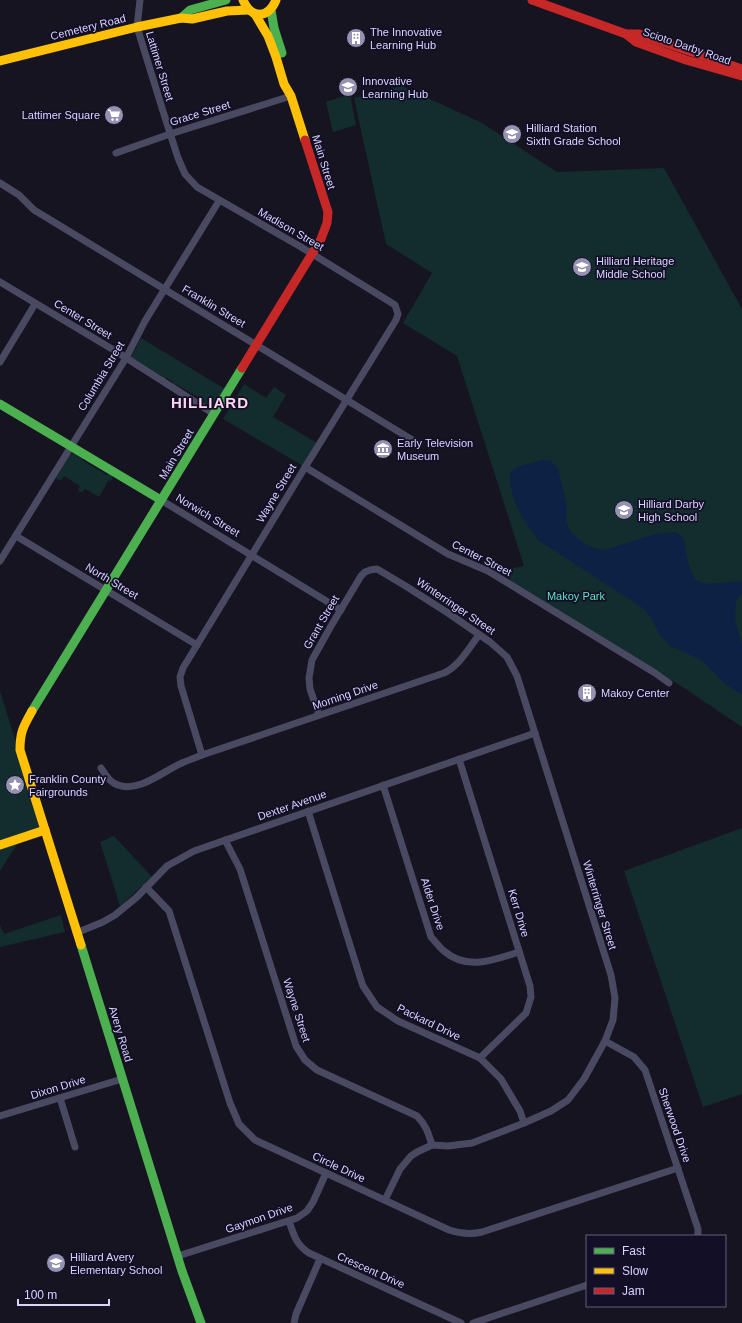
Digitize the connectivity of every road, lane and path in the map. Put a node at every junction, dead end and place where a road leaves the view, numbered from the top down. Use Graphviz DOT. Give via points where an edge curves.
graph roads {
  1 [pos="140,0"];
  2 [pos="226,0"];
  3 [pos="243,0"];
  4 [pos="532,0"];
  5 [pos="276,4"];
  6 [pos="252,12"];
  7 [pos="181,18"];
  8 [pos="137,26"];
  9 [pos="626,34"];
  10 [pos="0,61"];
  11 [pos="742,69"];
  12 [pos="742,76"];
  13 [pos="291,96"];
  14 [pos="170,134"];
  15 [pos="116,153"];
  16 [pos="178,158"];
  17 [pos="0,183"];
  18 [pos="220,201"];
  19 [pos="312,254"];
  20 [pos="0,282"];
  21 [pos="166,289"];
  22 [pos="35,304"];
  23 [pos="398,314"];
  24 [pos="256,345"];
  25 [pos="126,358"];
  26 [pos="0,362"];
  27 [pos="346,399"];
  28 [pos="0,404"];
  29 [pos="214,414"];
  30 [pos="419,444"];
  31 [pos="71,446"];
  32 [pos="305,467"];
  33 [pos="161,500"];
  34 [pos="16,536"];
  35 [pos="251,555"];
  36 [pos="0,561"];
  37 [pos="370,570"];
  38 [pos="107,590"];
  39 [pos="341,610"];
  40 [pos="479,635"];
  41 [pos="197,645"];
  42 [pos="668,683"];
  43 [pos="319,716"];
  44 [pos="535,733"];
  45 [pos="20,750"];
  46 [pos="202,755"];
  47 [pos="459,759"];
  48 [pos="101,768"];
  49 [pos="384,785"];
  50 [pos="308,811"];
  51 [pos="45,830"];
  52 [pos="225,840"];
  53 [pos="0,845"];
  54 [pos="146,887"];
  55 [pos="76,933"];
  56 [pos="519,952"];
  57 [pos="605,1041"];
  58 [pos="480,1058"];
  59 [pos="122,1079"];
  60 [pos="60,1098"];
  61 [pos="0,1116"];
  62 [pos="524,1123"];
  63 [pos="432,1145"];
  64 [pos="75,1147"];
  65 [pos="678,1168"];
  66 [pos="326,1173"];
  67 [pos="385,1200"];
  68 [pos="289,1221"];
  69 [pos="698,1235"];
  70 [pos="178,1256"];
  71 [pos="320,1259"];
  72 [pos="586,1285"];
  73 [pos="201,1323"];
  74 [pos="294,1323"];
  75 [pos="461,1323"];
  76 [pos="473,1323"];
  1 -- 8 [label="street"];
  2 -- 7 [label="main road, Cemetery Road" via="190,10"];
  3 -- 6 [label="main road, Main Street"];
  4 -- 9 [label="main road, Scioto Darby Road"];
  5 -- 6 [label="main road, Cemetery Road" via="264,14"];
  5 -- 13 [label="main road, Main Street" via="274,28 291,82"];
  6 -- 7 [label="main road, Cemetery Road" via="227,11 192,19"];
  6 -- 13 [label="main road, Main Street" via="268,36 284,84"];
  7 -- 8 [label="main road, Cemetery Road"];
  8 -- 10 [label="main road, Cemetery Road"];
  8 -- 14 [label="street, Lattimer Street"];
  9 -- 11 [label="main road, Scioto Darby Road" via="639,34"];
  9 -- 12 [label="main road, Scioto Darby Road" via="636,42"];
  13 -- 14 [label="street, Grace Street"];
  13 -- 19 [label="main road, Main Street" via="328,216 325,231"];
  14 -- 15 [label="street, Grace Street"];
  14 -- 16 [label="street, Lattimer Street"];
  16 -- 18 [label="street, Madison Street" via="185,174 197,187"];
  17 -- 21 [label="street, Franklin Street" via="19,195 34,210"];
  18 -- 19 [label="street, Madison Street"];
  18 -- 21 [label="street, Columbia Street"];
  19 -- 23 [label="street, Madison Street" via="394,305"];
  19 -- 24 [label="main road, Main Street"];
  20 -- 22 [label="street, Center Street"];
  21 -- 24 [label="street, Franklin Street"];
  21 -- 25 [label="street, Columbia Street" via="145,321"];
  22 -- 25 [label="street, Center Street"];
  22 -- 26 [label="street"];
  23 -- 27 [label="street, Wayne Street"];
  24 -- 27 [label="street, Franklin Street"];
  24 -- 29 [label="main road, Main Street"];
  25 -- 29 [label="street, Center Street"];
  25 -- 31 [label="street, Columbia Street"];
  27 -- 30 [label="street, Franklin Street"];
  27 -- 32 [label="street, Wayne Street"];
  28 -- 31 [label="main road, Norwich Street"];
  29 -- 33 [label="main road, Main Street"];
  31 -- 33 [label="main road, Norwich Street"];
  31 -- 34 [label="street, Columbia Street"];
  32 -- 35 [label="street, Wayne Street"];
  32 -- 42 [label="street, Center Street" via="448,554 488,572 655,672"];
  33 -- 35 [label="street, Norwich Street"];
  33 -- 38 [label="main road, Main Street"];
  34 -- 36 [label="street, Columbia Street"];
  34 -- 38 [label="street, North Street"];
  35 -- 39 [label="street, Norwich Street"];
  35 -- 41 [label="street, Wayne Street"];
  37 -- 39 [label="street, Grant Street" via="361,576"];
  37 -- 40 [label="street, Winterringer Street" via="384,572"];
  38 -- 41 [label="street, North Street"];
  38 -- 45 [label="main road, Main Street" via="23,726"];
  39 -- 43 [label="street, Grant Street" via="312,660 310,689"];
  40 -- 43 [label="street, Morning Drive" via="452,669"];
  40 -- 44 [label="street, Winterringer Street" via="507,657 517,676"];
  41 -- 46 [label="street, Wayne Street" via="183,668 180,686"];
  43 -- 46 [label="street, Morning Drive"];
  44 -- 47 [label="street, Dexter Avenue"];
  44 -- 57 [label="street, Winterringer Street" via="611,975 615,998 613,1020"];
  45 -- 51 [label="main road, Avery Road"];
  46 -- 48 [label="street, Morning Drive" via="134,787 117,785 110,781"];
  47 -- 49 [label="street, Dexter Avenue"];
  47 -- 56 [label="street, Kerr Drive"];
  49 -- 50 [label="street, Dexter Avenue"];
  49 -- 56 [label="street, Alder Drive" via="431,937 445,952 463,962 485,962"];
  50 -- 52 [label="street, Dexter Avenue"];
  50 -- 58 [label="street, Packard Drive" via="363,986 374,1002 398,1021"];
  51 -- 53 [label="main road"];
  51 -- 55 [label="main road, Avery Road"];
  52 -- 54 [label="street, Dexter Avenue" via="194,850 167,866"];
  52 -- 63 [label="street, Wayne Street" via="240,869 296,1046 305,1060 317,1070 417,1116 424,1123"];
  54 -- 55 [label="street, Dexter Avenue" via="115,915"];
  54 -- 66 [label="street, Circle Drive" via="169,911 173,921 230,1103 239,1124 255,1140"];
  55 -- 59 [label="main road, Avery Road"];
  56 -- 58 [label="street, Kerr Drive" via="530,986 531,997 526,1013"];
  57 -- 62 [label="street, Winterringer Street" via="584,1079 568,1100"];
  57 -- 65 [label="street, Sherwood Drive" via="634,1057 645,1070"];
  58 -- 62 [label="street, Packard Drive" via="501,1079 520,1111"];
  59 -- 60 [label="street, Dixon Drive"];
  59 -- 70 [label="main road, Avery Road"];
  60 -- 61 [label="street, Dixon Drive"];
  60 -- 64 [label="street"];
  62 -- 63 [label="street, Winterringer Street" via="472,1143"];
  63 -- 67 [label="street, Winterringer Street" via="411,1156 400,1169"];
  65 -- 67 [label="street, Circle Drive" via="472,1234 460,1234 449,1230"];
  65 -- 69 [label="street, Sherwood Drive"];
  66 -- 67 [label="street, Circle Drive"];
  66 -- 68 [label="street, Gaymon Drive" via="307,1211"];
  68 -- 70 [label="street, Gaymon Drive"];
  68 -- 71 [label="street, Crescent Drive" via="300,1247"];
  70 -- 73 [label="main road, Avery Road"];
  71 -- 74 [label="street"];
  71 -- 75 [label="street, Crescent Drive" via="441,1318"];
  72 -- 76 [label="street"];
}
